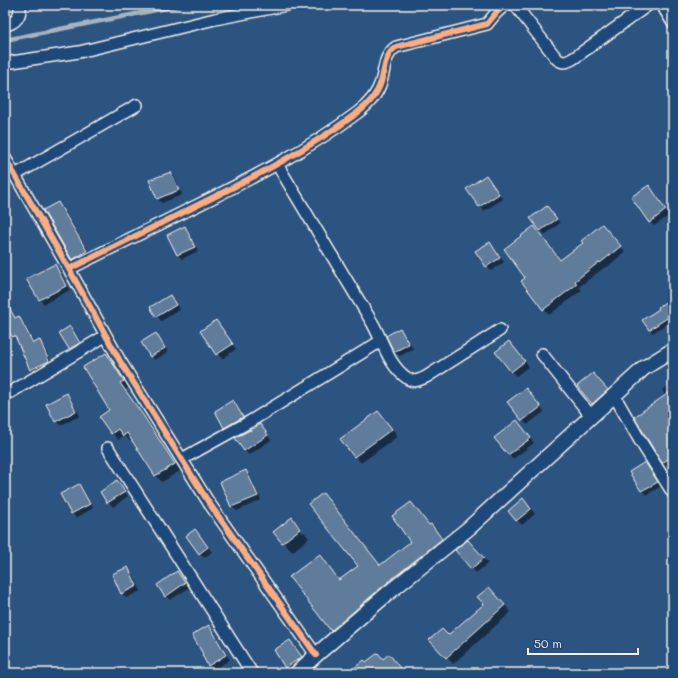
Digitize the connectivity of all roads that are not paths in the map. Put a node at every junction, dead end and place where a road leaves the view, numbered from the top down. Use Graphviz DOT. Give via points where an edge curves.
graph roads {
  1 [pos="20,5"];
  2 [pos="287,5"];
  3 [pos="505,5"];
  4 [pos="515,5"];
  5 [pos="648,5"];
  6 [pos="662,5"];
  7 [pos="673,23"];
  8 [pos="5,25"];
  9 [pos="5,63"];
  10 [pos="137,105"];
  11 [pos="5,158"];
  12 [pos="277,164"];
  13 [pos="15,174"];
  14 [pos="69,269"];
  15 [pos="500,330"];
  16 [pos="105,336"];
  17 [pos="382,341"];
  18 [pos="673,350"];
  19 [pos="542,354"];
  20 [pos="10,392"];
  21 [pos="614,395"];
  22 [pos="591,416"];
  23 [pos="108,448"];
  24 [pos="182,459"];
  25 [pos="673,493"];
  26 [pos="316,655"];
  27 [pos="252,673"];
  28 [pos="297,673"];
  1 -- 8 [label="street" via="17,20"];
  2 -- 9 [label="street" via="214,19 79,52"];
  3 -- 12 [label="street" via="487,24 392,50 385,63 377,92 363,109"];
  4 -- 5 [label="street" via="561,63 574,58"];
  6 -- 7 [label="street"];
  10 -- 13 [label="street"];
  11 -- 13 [label="street"];
  12 -- 14 [label="street"];
  12 -- 17 [label="street"];
  13 -- 14 [label="street"];
  14 -- 16 [label="street"];
  15 -- 17 [label="street" via="416,381 405,377 391,361"];
  16 -- 20 [label="street"];
  16 -- 24 [label="street"];
  17 -- 24 [label="street" via="249,422"];
  18 -- 21 [label="street" via="644,368"];
  19 -- 22 [label="street"];
  21 -- 22 [label="street"];
  21 -- 25 [label="street"];
  22 -- 26 [label="street" via="469,528"];
  23 -- 27 [label="street"];
  24 -- 26 [label="street" via="209,503"];
  26 -- 28 [label="street"];
}
